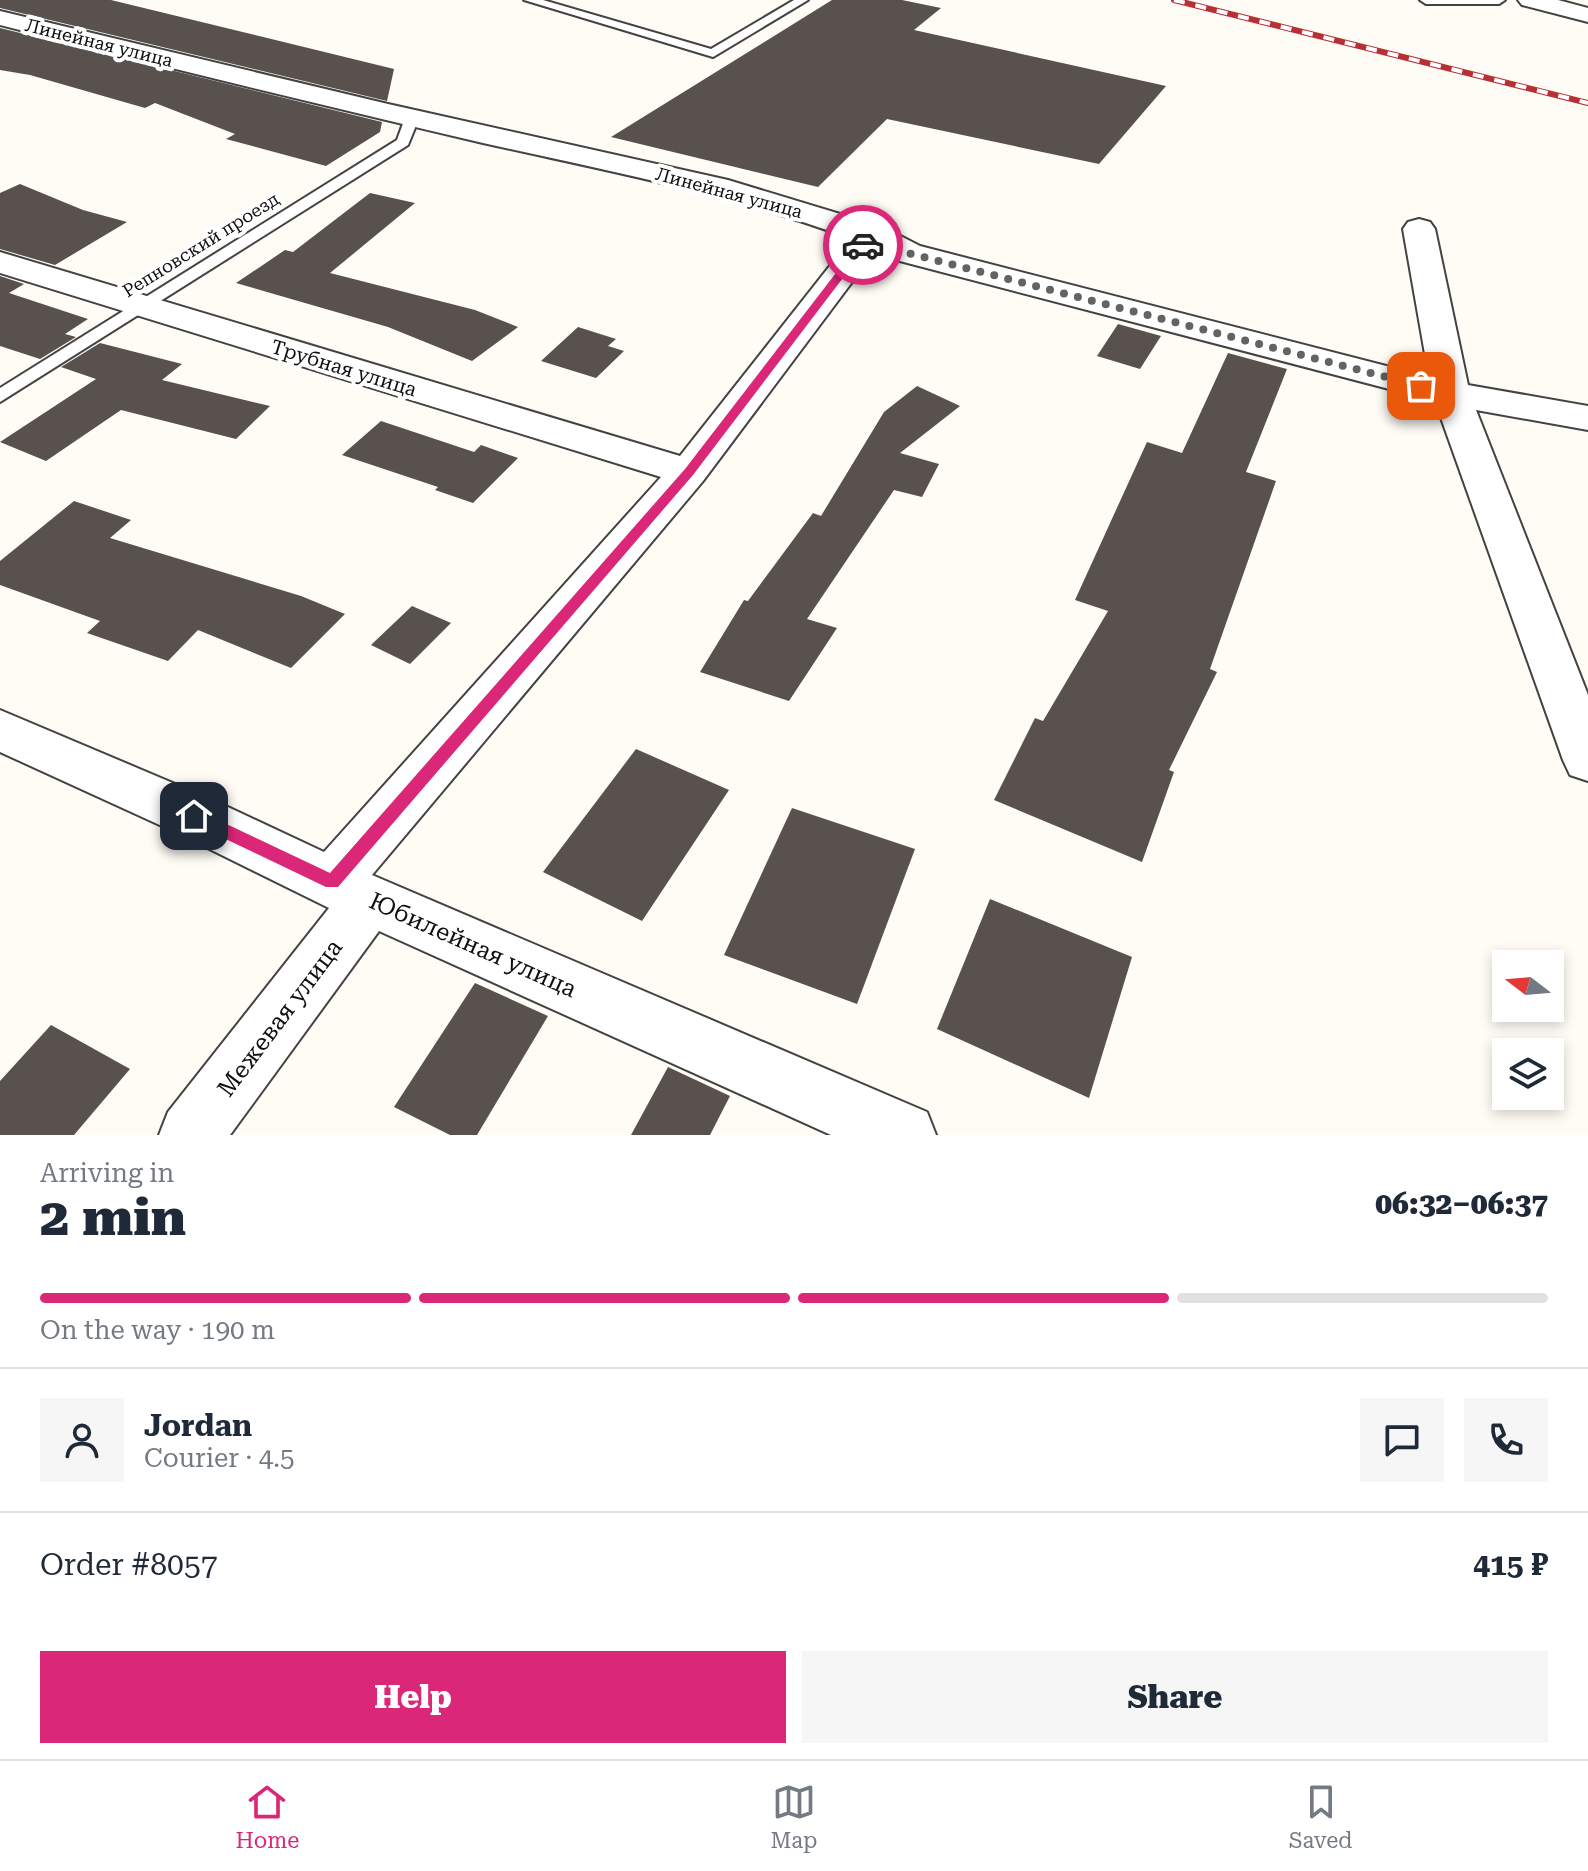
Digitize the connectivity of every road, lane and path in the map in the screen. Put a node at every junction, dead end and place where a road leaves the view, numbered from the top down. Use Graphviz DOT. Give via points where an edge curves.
graph roads {
  1 [pos="530,0"];
  2 [pos="802,0"];
  3 [pos="1426,0"];
  4 [pos="1499,0"];
  5 [pos="1530,0"];
  6 [pos="1588,15"];
  7 [pos="0,18"];
  8 [pos="412,118"];
  9 [pos="1419,229"];
  10 [pos="872,234"];
  11 [pos="0,262"];
  12 [pos="139,307"];
  13 [pos="1451,394"];
  14 [pos="0,396"];
  15 [pos="1588,418"];
  16 [pos="689,472"];
  17 [pos="0,730"];
  18 [pos="1588,760"];
  19 [pos="350,891"];
  20 [pos="191,1135"];
  21 [pos="904,1135"];
  1 -- 2 [label="lane" via="713,53"];
  3 -- 4 [label="lane"];
  5 -- 6 [label="street"];
  7 -- 8 [label="street, Линейная улица"];
  8 -- 10 [label="street, Линейная улица" via="743,193"];
  8 -- 12 [label="lane, Репновский проезд" via="403,142"];
  9 -- 13 [label="street"];
  10 -- 13 [label="street, Линейная улица" via="908,253"];
  10 -- 16 [label="street, Межевая улица"];
  11 -- 12 [label="street, Трубная улица"];
  12 -- 14 [label="lane, Репновский проезд"];
  12 -- 16 [label="street, Трубная улица"];
  13 -- 15 [label="street, Линейная улица"];
  13 -- 18 [label="street"];
  16 -- 19 [label="street, Межевая улица"];
  17 -- 19 [label="street, Юбилейная улица"];
  19 -- 20 [label="street, Межевая улица"];
  19 -- 21 [label="street, Юбилейная улица"];
}
